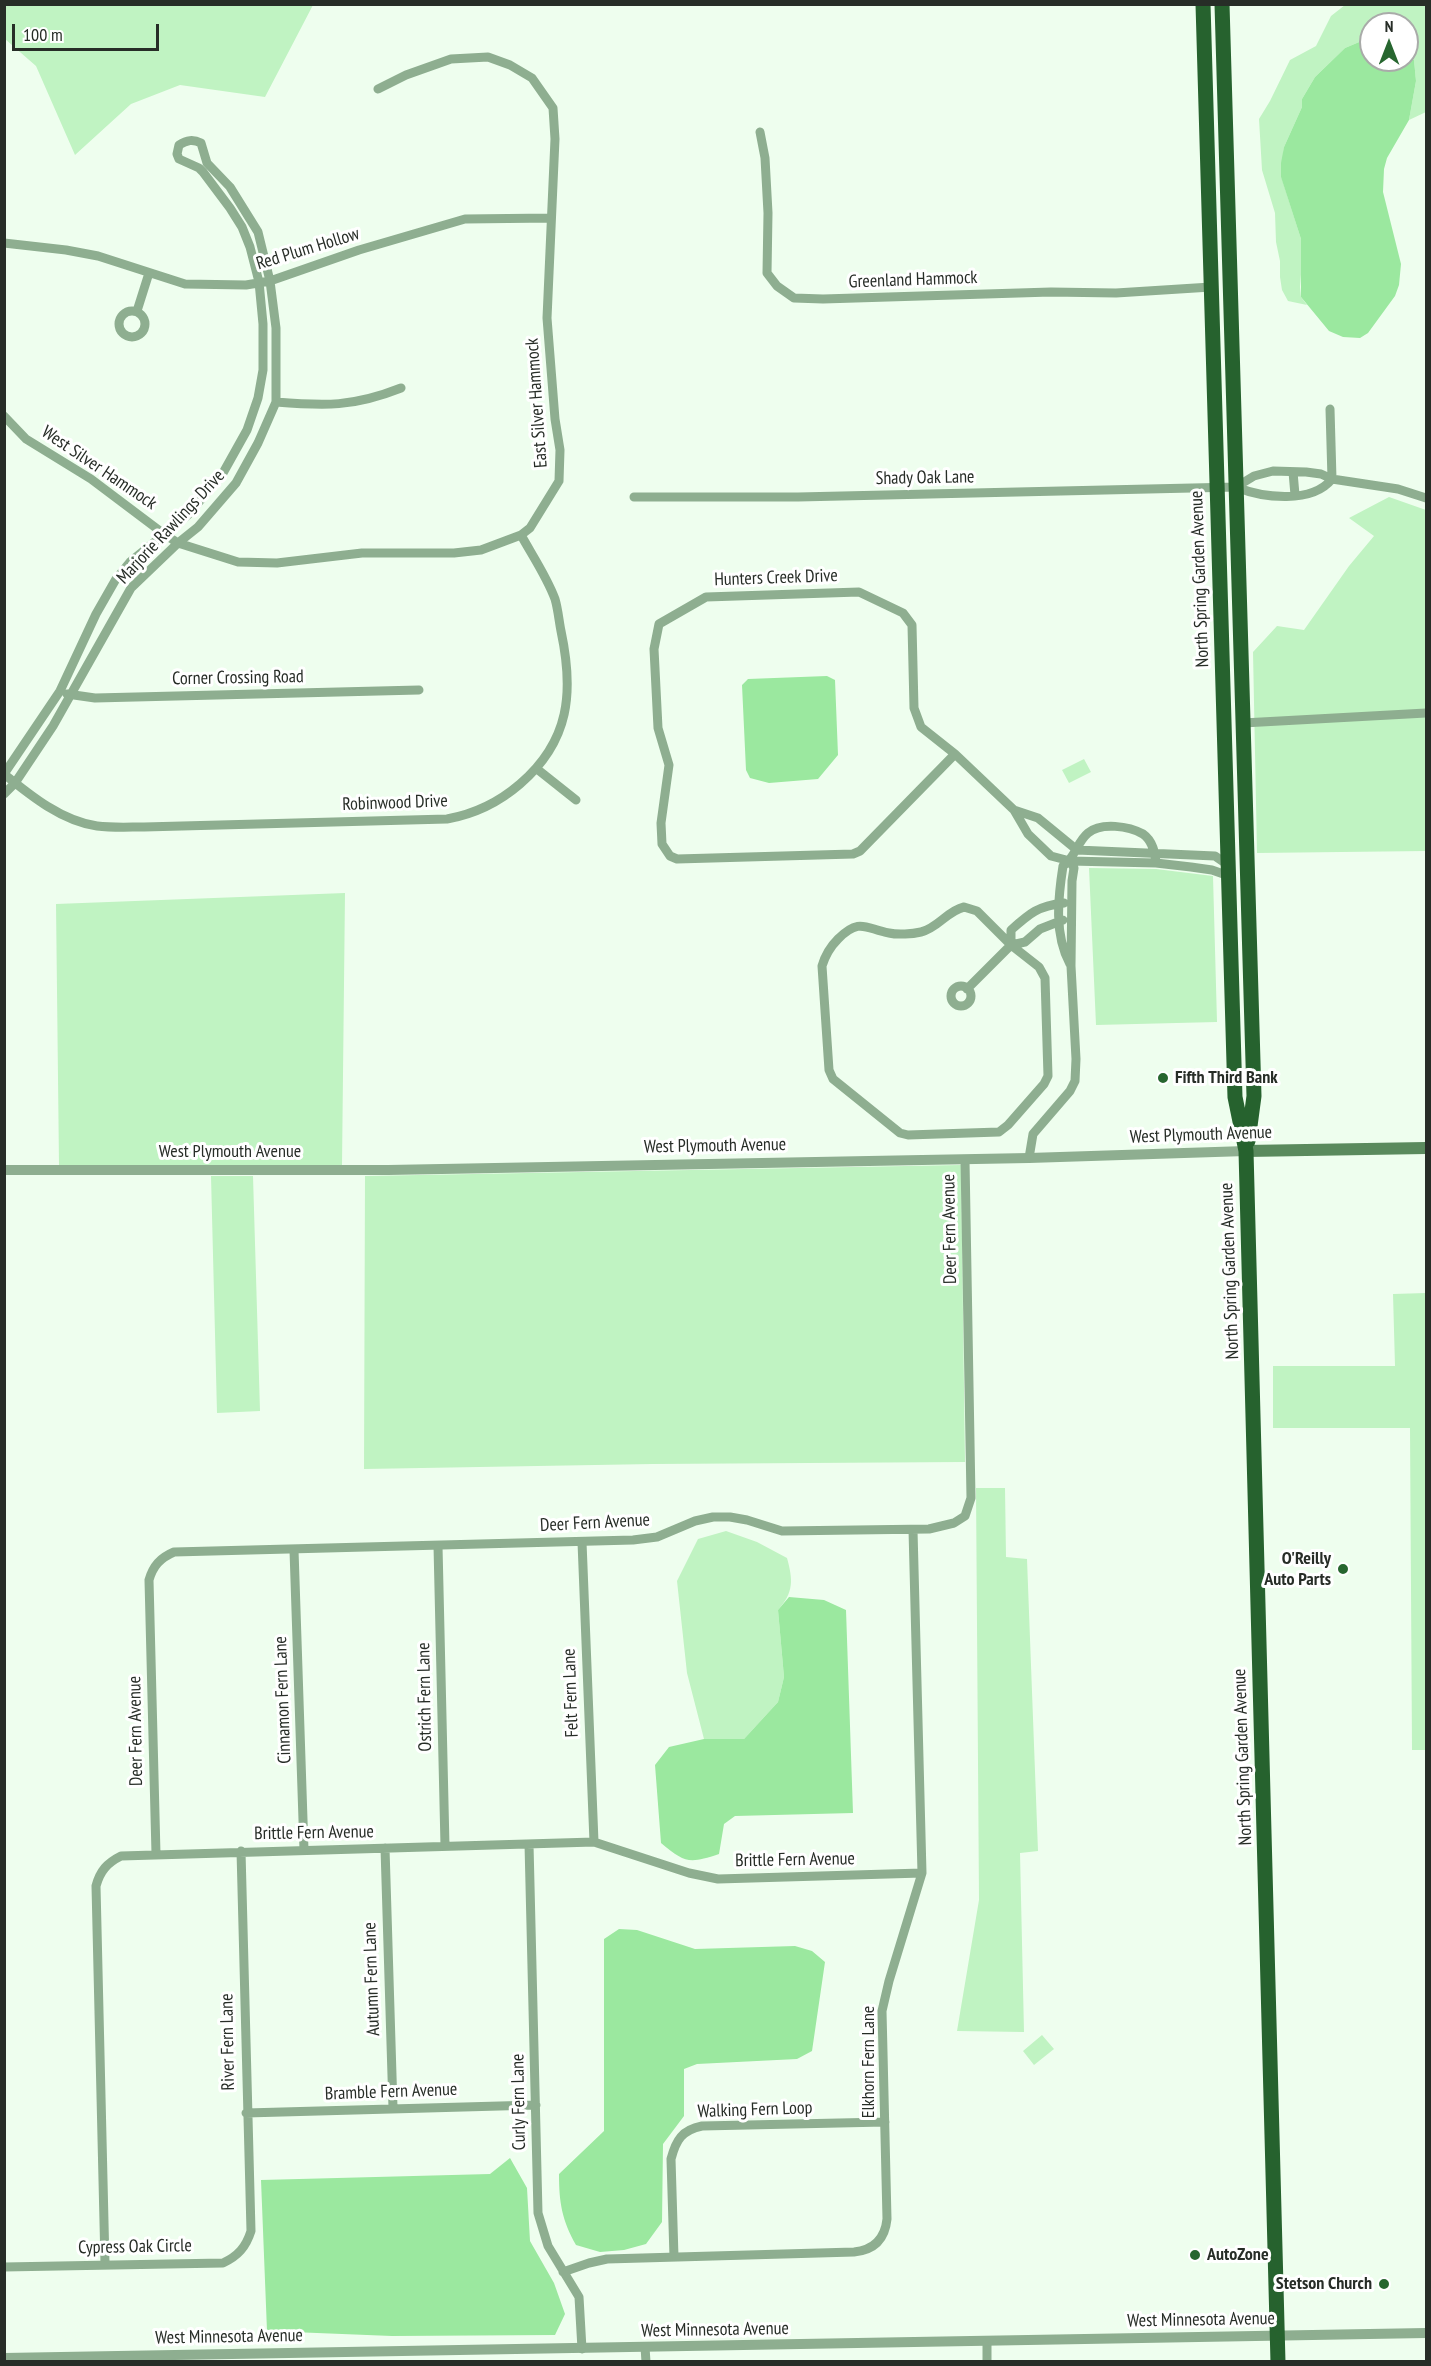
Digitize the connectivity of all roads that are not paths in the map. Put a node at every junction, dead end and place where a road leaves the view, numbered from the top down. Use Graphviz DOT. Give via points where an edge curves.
graph roads {
  1 [pos="1203,4"];
  2 [pos="1222,4"];
  3 [pos="378,89"];
  4 [pos="760,132"];
  5 [pos="551,218"];
  6 [pos="4,243"];
  7 [pos="149,273"];
  8 [pos="270,281"];
  9 [pos="259,282"];
  10 [pos="1211,287"];
  11 [pos="136,311"];
  12 [pos="401,388"];
  13 [pos="276,402"];
  14 [pos="1330,409"];
  15 [pos="4,416"];
  16 [pos="1293,472"];
  17 [pos="1332,479"];
  18 [pos="1216,487"];
  19 [pos="1236,487"];
  20 [pos="1294,495"];
  21 [pos="634,497"];
  22 [pos="1426,498"];
  23 [pos="164,534"];
  24 [pos="521,535"];
  25 [pos="178,543"];
  26 [pos="419,690"];
  27 [pos="60,691"];
  28 [pos="71,696"];
  29 [pos="1426,712"];
  30 [pos="1243,723"];
  31 [pos="955,754"];
  32 [pos="537,770"];
  33 [pos="4,774"];
  34 [pos="15,783"];
  35 [pos="4,794"];
  36 [pos="576,800"];
  37 [pos="1014,810"];
  38 [pos="1056,833"];
  39 [pos="1227,834"];
  40 [pos="1043,849"];
  41 [pos="1077,850"];
  42 [pos="1155,852"];
  43 [pos="1070,861"];
  44 [pos="1156,863"];
  45 [pos="1248,865"];
  46 [pos="1228,870"];
  47 [pos="1248,894"];
  48 [pos="1072,902"];
  49 [pos="1060,903"];
  50 [pos="1038,909"];
  51 [pos="1072,919"];
  52 [pos="1059,920"];
  53 [pos="1045,927"];
  54 [pos="1011,945"];
  55 [pos="1071,966"];
  56 [pos="967,988"];
  57 [pos="1426,1148"];
  58 [pos="1246,1151"];
  59 [pos="1029,1158"];
  60 [pos="965,1160"];
  61 [pos="4,1170"];
  62 [pos="914,1530"];
  63 [pos="582,1542"];
  64 [pos="438,1546"];
  65 [pos="294,1550"];
  66 [pos="594,1842"];
  67 [pos="529,1844"];
  68 [pos="445,1846"];
  69 [pos="385,1848"];
  70 [pos="304,1850"];
  71 [pos="241,1851"];
  72 [pos="156,1854"];
  73 [pos="922,1874"];
  74 [pos="536,2105"];
  75 [pos="393,2108"];
  76 [pos="246,2113"];
  77 [pos="885,2122"];
  78 [pos="251,2231"];
  79 [pos="674,2257"];
  80 [pos="105,2264"];
  81 [pos="4,2267"];
  82 [pos="563,2272"];
  83 [pos="1426,2333"];
  84 [pos="1278,2335"];
  85 [pos="987,2342"];
  86 [pos="645,2348"];
  87 [pos="582,2349"];
  88 [pos="4,2358"];
  89 [pos="181,2359"];
  90 [pos="646,2361"];
  91 [pos="987,2361"];
  92 [pos="1278,2361"];
  1 -- 10 [label="highway, North Spring Garden Avenue"];
  2 -- 19 [label="highway, North Spring Garden Avenue"];
  3 -- 5 [label="street, East Silver Hammock" via="451,59 488,57 532,78 553,108"];
  4 -- 10 [label="street, Greenland Hammock" via="768,213 767,273 794,298 1116,293"];
  5 -- 8 [label="street, Red Plum Hollow" via="465,219"];
  5 -- 24 [label="street, East Silver Hammock" via="547,318 560,450 559,481 530,528"];
  6 -- 7 [label="street, Red Plum Hollow" via="66,249"];
  7 -- 9 [label="street, Red Plum Hollow" via="185,284"];
  7 -- 11 [label="street"];
  8 -- 9 [label="street, Red Plum Hollow"];
  8 -- 9 [label="street, Marjorie Rawlings Drive" via="258,231 246,210 207,163 201,143 187,140 179,145 179,159 199,168 230,208 250,247"];
  8 -- 13 [label="street, Marjorie Rawlings Drive" via="276,328"];
  9 -- 23 [label="street, Marjorie Rawlings Drive" via="263,370 247,430 224,473 189,514"];
  10 -- 18 [label="highway, North Spring Garden Avenue"];
  12 -- 13 [label="street" via="371,400 323,406"];
  13 -- 25 [label="street, Marjorie Rawlings Drive" via="236,483 198,527"];
  14 -- 17 [label="street"];
  15 -- 23 [label="street, West Silver Hammock" via="26,439 91,479"];
  16 -- 17 [label="street"];
  16 -- 19 [label="street" via="1261,474"];
  16 -- 20 [label="street"];
  17 -- 20 [label="street" via="1325,488"];
  17 -- 22 [label="street" via="1398,489"];
  18 -- 19 [label="street, Shady Oak Lane"];
  18 -- 21 [label="street, Shady Oak Lane" via="809,497"];
  18 -- 39 [label="highway, North Spring Garden Avenue"];
  19 -- 20 [label="street" via="1256,495"];
  19 -- 30 [label="highway, North Spring Garden Avenue"];
  23 -- 25 [label="street, West Silver Hammock"];
  23 -- 27 [label="street, Marjorie Rawlings Drive" via="116,579"];
  24 -- 25 [label="street" via="481,550 362,553 261,564 238,562"];
  24 -- 32 [label="street, Robinwood Drive" via="555,599 568,664 565,712 553,748"];
  25 -- 28 [label="street, Marjorie Rawlings Drive" via="131,588"];
  26 -- 28 [label="street, Corner Crossing Road"];
  27 -- 28 [label="street, Corner Crossing Road"];
  27 -- 33 [label="street, Marjorie Rawlings Drive"];
  28 -- 34 [label="street, Marjorie Rawlings Drive"];
  29 -- 30 [label="street"];
  30 -- 45 [label="highway, North Spring Garden Avenue"];
  31 -- 31 [label="street, Hunters Creek Drive" via="921,727 914,708 912,625 903,613 872,596 859,592 706,597 659,624 654,649 658,728 669,765 661,836 665,850 677,859 853,854"];
  31 -- 37 [label="street, Hunters Creek Drive"];
  32 -- 34 [label="street, Robinwood Drive" via="505,797 471,814 447,819 144,828 81,822 45,805"];
  32 -- 36 [label="street"];
  33 -- 34 [label="street, Robinwood Drive"];
  34 -- 35 [label="street, Marjorie Rawlings Drive"];
  37 -- 38 [label="street, Hunters Creek Drive" via="1038,818"];
  37 -- 40 [label="street, Hunters Creek Drive" via="1028,834"];
  38 -- 40 [label="street"];
  38 -- 41 [label="street, Hunters Creek Drive"];
  39 -- 45 [label="highway" via="1238,857"];
  39 -- 46 [label="highway, North Spring Garden Avenue"];
  40 -- 43 [label="street, Hunters Creek Drive" via="1051,856"];
  41 -- 42 [label="street"];
  41 -- 42 [label="street" via="1086,834 1104,826 1142,834"];
  41 -- 43 [label="street"];
  42 -- 44 [label="street"];
  42 -- 46 [label="street" via="1215,856"];
  43 -- 44 [label="street, Hunters Creek Drive"];
  43 -- 48 [label="street" via="1074,868"];
  43 -- 49 [label="street" via="1063,866"];
  44 -- 46 [label="street, Hunters Creek Drive"];
  45 -- 47 [label="highway, North Spring Garden Avenue"];
  46 -- 47 [label="highway" via="1239,872"];
  46 -- 58 [label="highway, North Spring Garden Avenue" via="1235,1097"];
  47 -- 58 [label="highway, North Spring Garden Avenue" via="1254,1096"];
  48 -- 49 [label="street"];
  48 -- 51 [label="street"];
  49 -- 50 [label="street"];
  49 -- 52 [label="street"];
  50 -- 53 [label="street"];
  50 -- 54 [label="street" via="1011,930"];
  51 -- 52 [label="street"];
  51 -- 55 [label="street"];
  52 -- 53 [label="street"];
  52 -- 55 [label="street" via="1062,949"];
  53 -- 54 [label="street" via="1025,942"];
  54 -- 54 [label="street" via="970,907 954,910 920,933 886,933 865,926 844,933 829,949 822,966 829,1070 833,1078 900,1133 999,1132 1048,1076 1045,978 1039,967"];
  54 -- 56 [label="street"];
  55 -- 59 [label="street" via="1075,1081 1033,1134"];
  57 -- 58 [label="main road, West Plymouth Avenue"];
  58 -- 59 [label="street, West Plymouth Avenue"];
  58 -- 84 [label="highway, North Spring Garden Avenue"];
  59 -- 60 [label="street, West Plymouth Avenue"];
  60 -- 61 [label="street, West Plymouth Avenue" via="388,1170"];
  60 -- 62 [label="street, Deer Fern Avenue" via="971,1498 965,1516 954,1523"];
  62 -- 63 [label="street, Deer Fern Avenue" via="782,1531 747,1520 713,1517 657,1537"];
  62 -- 73 [label="street, Elkhorn Fern Lane"];
  63 -- 64 [label="street, Deer Fern Avenue"];
  63 -- 66 [label="street, Felt Fern Lane"];
  64 -- 65 [label="street, Deer Fern Avenue"];
  64 -- 68 [label="street, Ostrich Fern Lane"];
  65 -- 70 [label="street, Cinnamon Fern Lane"];
  65 -- 72 [label="street, Deer Fern Avenue" via="174,1552 152,1570 149,1580"];
  66 -- 67 [label="street, Brittle Fern Avenue"];
  66 -- 73 [label="street, Brittle Fern Avenue" via="718,1879"];
  67 -- 68 [label="street, Brittle Fern Avenue"];
  67 -- 74 [label="street, Curly Fern Lane"];
  68 -- 69 [label="street, Brittle Fern Avenue"];
  69 -- 70 [label="street, Brittle Fern Avenue"];
  69 -- 75 [label="street, Autumn Fern Lane"];
  70 -- 71 [label="street, Brittle Fern Avenue"];
  71 -- 72 [label="street, Brittle Fern Avenue"];
  71 -- 76 [label="street, River Fern Lane"];
  72 -- 80 [label="street, Brittle Fern Avenue" via="121,1856 100,1873 96,1886"];
  73 -- 77 [label="street, Elkhorn Fern Lane" via="882,2011"];
  74 -- 75 [label="street, Bramble Fern Avenue"];
  74 -- 82 [label="street, Curly Fern Lane" via="538,2213 548,2246"];
  75 -- 76 [label="street, Bramble Fern Avenue"];
  76 -- 78 [label="street, River Fern Lane"];
  77 -- 79 [label="street, Elkhorn Fern Lane" via="886,2227 874,2246 855,2252"];
  77 -- 79 [label="street, Walking Fern Loop" via="689,2129 675,2144 671,2159"];
  78 -- 80 [label="street, Cypress Oak Circle" via="240,2252 223,2262"];
  79 -- 82 [label="street, Elkhorn Fern Lane" via="607,2259"];
  80 -- 81 [label="street, Cypress Oak Circle"];
  82 -- 87 [label="street, Curly Fern Lane" via="579,2297"];
  83 -- 84 [label="street, West Minnesota Avenue"];
  84 -- 85 [label="street, West Minnesota Avenue"];
  84 -- 92 [label="highway, North Spring Garden Avenue"];
  85 -- 86 [label="street, West Minnesota Avenue"];
  85 -- 91 [label="street"];
  86 -- 87 [label="street, West Minnesota Avenue"];
  86 -- 90 [label="street"];
  87 -- 89 [label="street, West Minnesota Avenue"];
  88 -- 89 [label="street, West Minnesota Avenue"];
}
